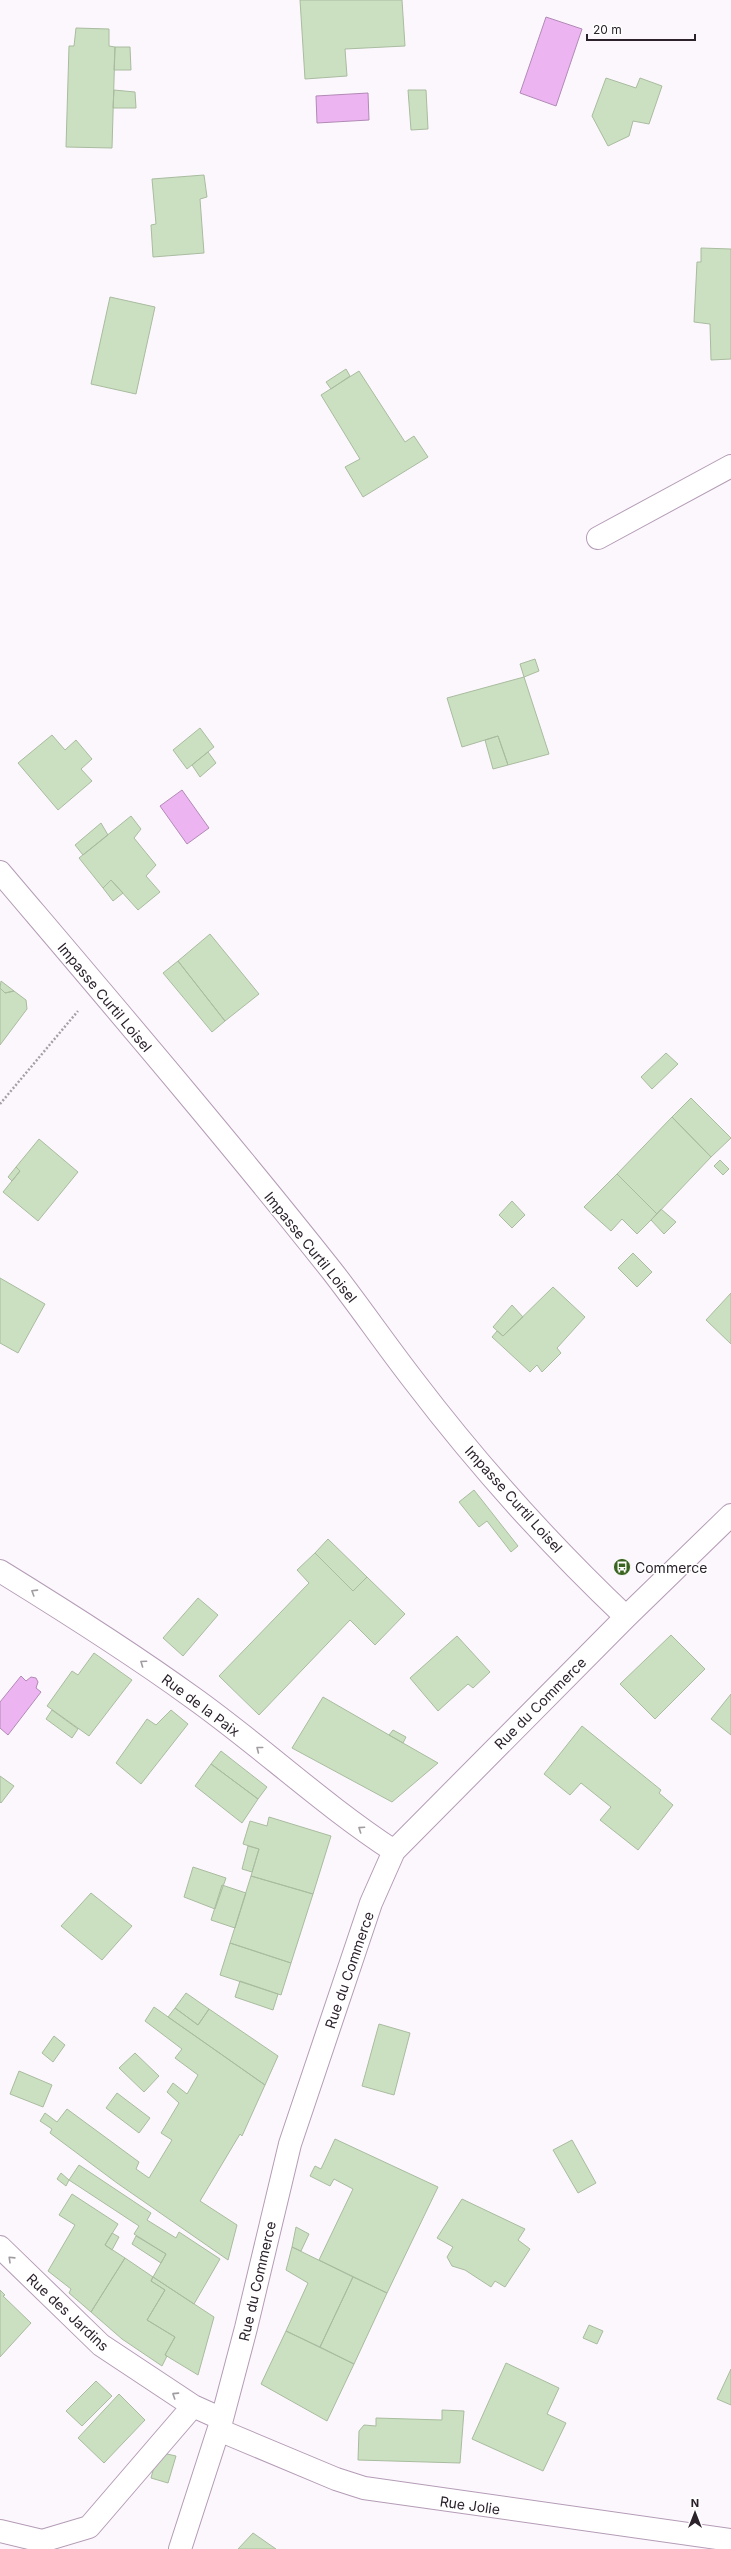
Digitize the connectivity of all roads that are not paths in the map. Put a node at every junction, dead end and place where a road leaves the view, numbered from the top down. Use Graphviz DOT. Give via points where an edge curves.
graph roads {
  1 [pos="731,466"];
  2 [pos="598,538"];
  3 [pos="0,872"];
  4 [pos="731,1515"];
  5 [pos="0,1571"];
  6 [pos="626,1617"];
  7 [pos="394,1850"];
  8 [pos="0,2248"];
  9 [pos="193,2406"];
  10 [pos="221,2424"];
  11 [pos="0,2531"];
  12 [pos="731,2540"];
  13 [pos="180,2549"];
  1 -- 2 [label="street"];
  3 -- 6 [label="street, Impasse Curtil Loisel" via="333,1272 414,1381 497,1484"];
  4 -- 6 [label="street, Rue du Commerce"];
  7 -- 5 [label="street, Rue de la Paix, one-way" via="357,1826 193,1697 116,1644"];
  6 -- 7 [label="street, Rue du Commerce"];
  7 -- 10 [label="street, Rue du Commerce" via="371,1904 290,2144"];
  9 -- 8 [label="street, Rue des Jardins, one-way" via="100,2345"];
  9 -- 10 [label="street, Rue des Jardins"];
  9 -- 11 [label="street" via="89,2527 42,2541"];
  10 -- 12 [label="street, Rue Jolie" via="336,2479 364,2488"];
  10 -- 13 [label="street, Rue du Commerce"];
}
